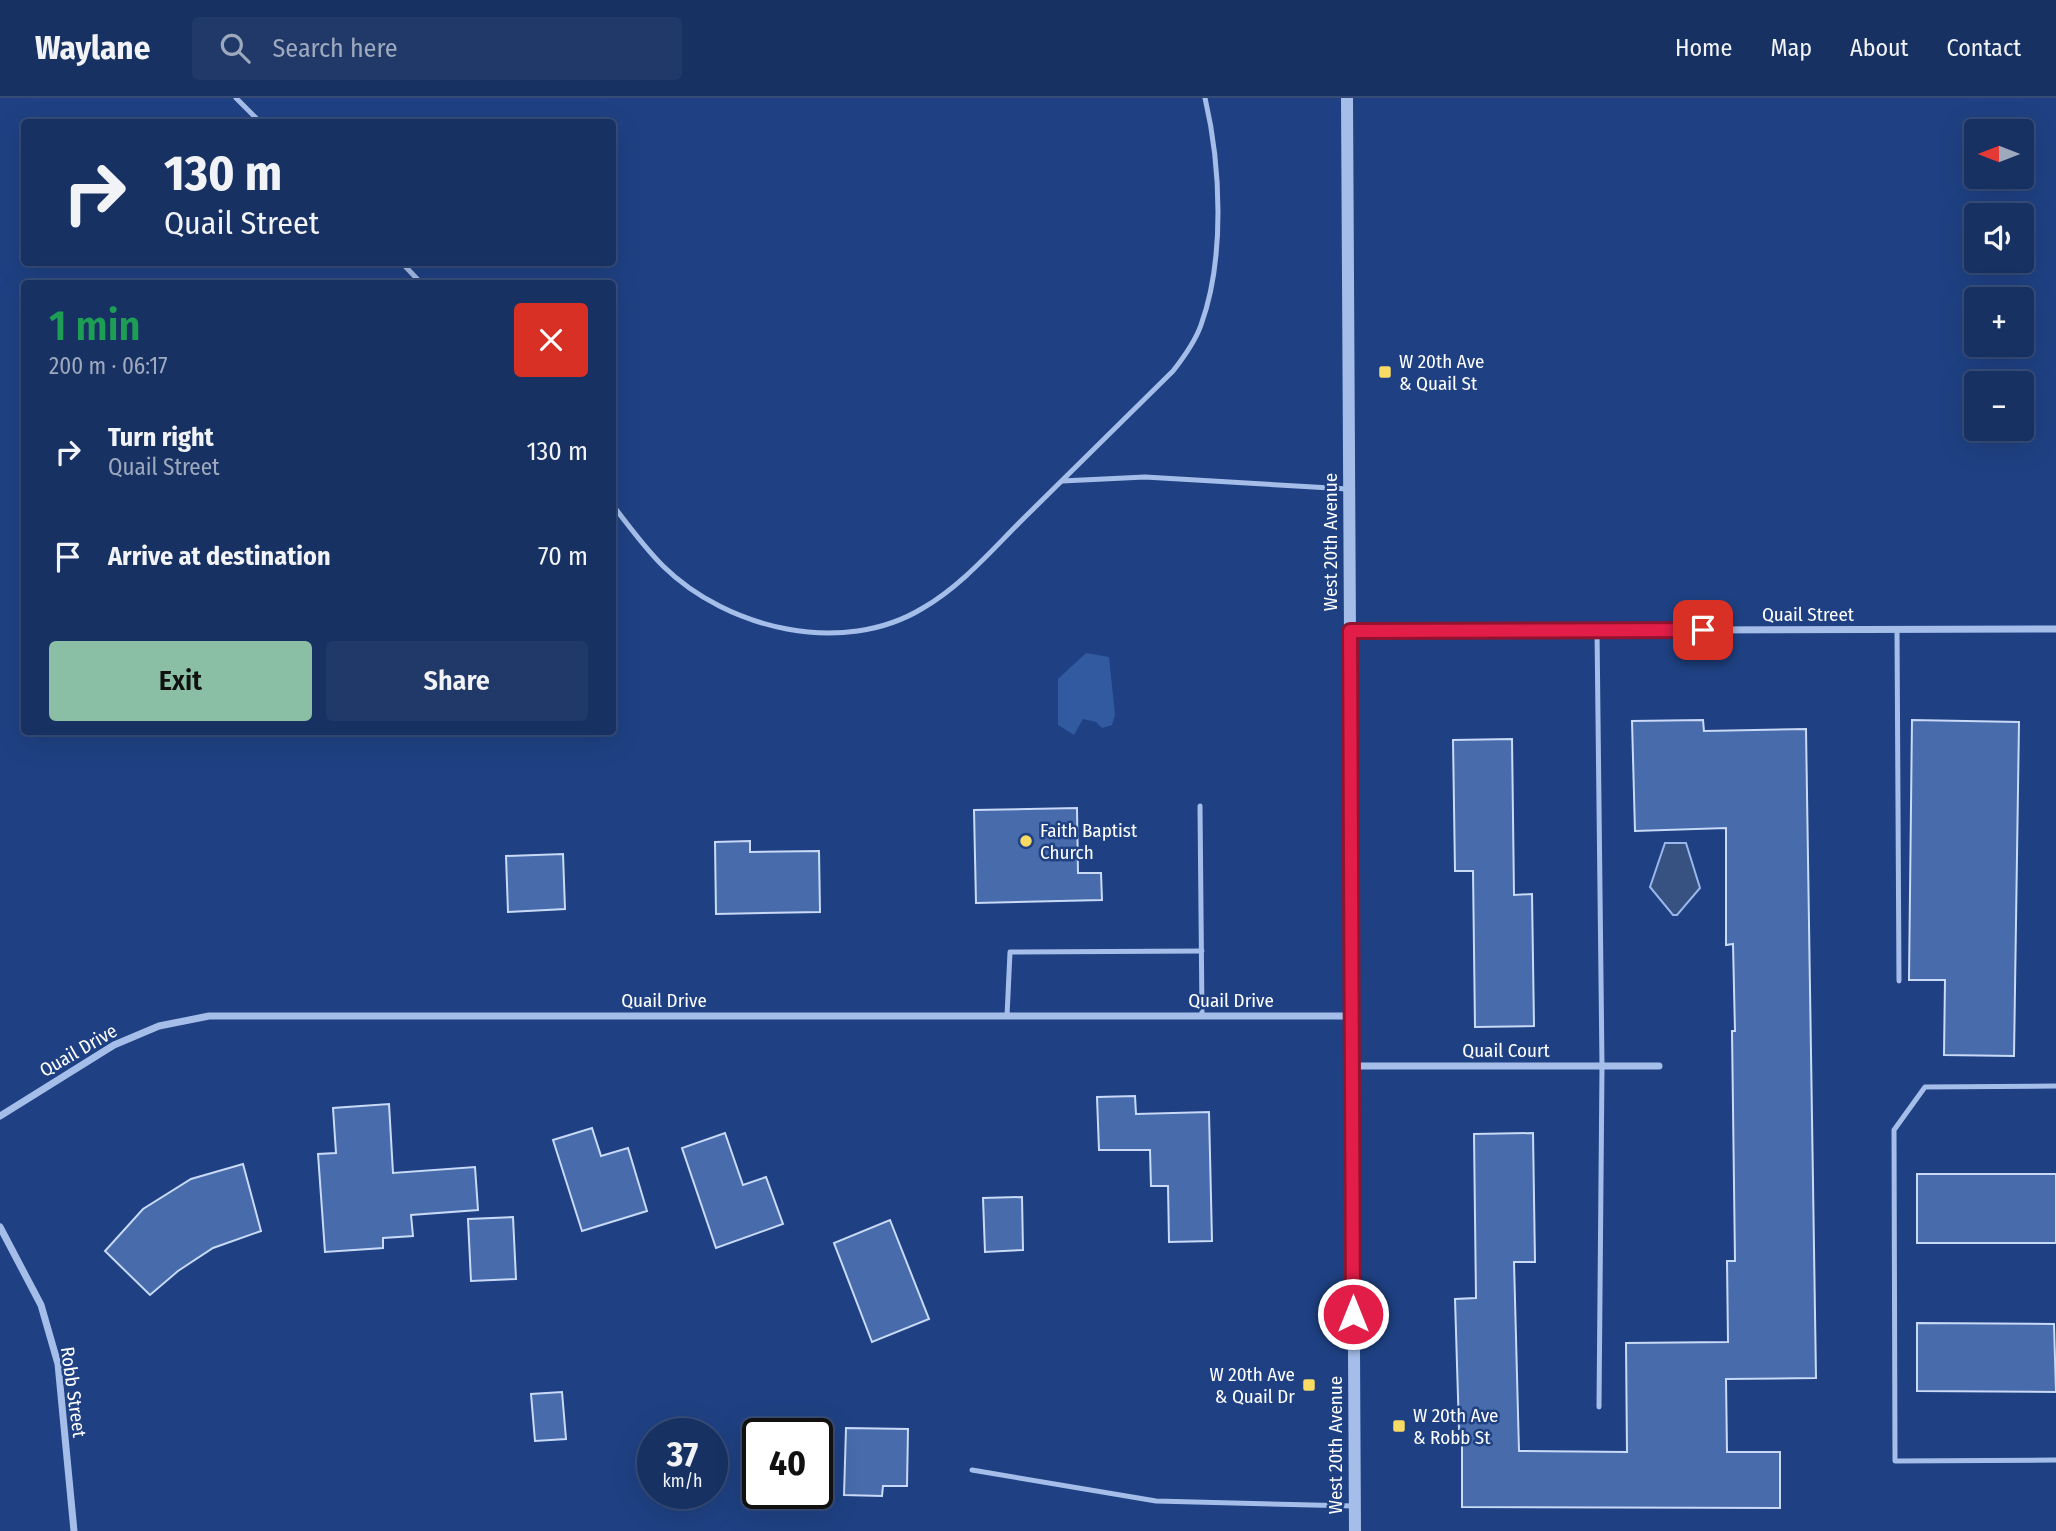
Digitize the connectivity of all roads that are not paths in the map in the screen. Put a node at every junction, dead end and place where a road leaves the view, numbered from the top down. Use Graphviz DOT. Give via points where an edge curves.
graph roads {
  1 [pos="236,98"];
  2 [pos="1205,98"];
  3 [pos="1347,98"];
  4 [pos="257,119"];
  5 [pos="405,266"];
  6 [pos="418,280"];
  7 [pos="1062,481"];
  8 [pos="1349,489"];
  9 [pos="616,509"];
  10 [pos="1897,629"];
  11 [pos="2056,629"];
  12 [pos="1597,630"];
  13 [pos="1350,631"];
  14 [pos="1200,806"];
  15 [pos="1202,951"];
  16 [pos="1899,981"];
  17 [pos="1007,1016"];
  18 [pos="1202,1016"];
  19 [pos="1352,1016"];
  20 [pos="1352,1066"];
  21 [pos="1602,1066"];
  22 [pos="1659,1066"];
  23 [pos="2056,1086"];
  24 [pos="0,1115"];
  25 [pos="0,1227"];
  26 [pos="1599,1406"];
  27 [pos="2056,1460"];
  28 [pos="972,1470"];
  29 [pos="1354,1506"];
  30 [pos="74,1531"];
  31 [pos="1355,1531"];
  1 -- 4 [label="lane"];
  2 -- 7 [label="lane" via="1215,149 1215,271 1200,328 1173,371"];
  3 -- 8 [label="street, West 20th Avenue"];
  5 -- 6 [label="lane"];
  7 -- 8 [label="lane" via="1145,477"];
  7 -- 9 [label="lane" via="940,598 896,622 837,632 769,626 695,591 663,566"];
  8 -- 13 [label="street, West 20th Avenue"];
  10 -- 11 [label="street, Quail Street"];
  10 -- 12 [label="street, Quail Street"];
  10 -- 16 [label="lane"];
  12 -- 13 [label="street, Quail Street"];
  12 -- 21 [label="lane"];
  13 -- 19 [label="street, West 20th Avenue"];
  14 -- 15 [label="lane"];
  15 -- 17 [label="lane" via="1010,951"];
  15 -- 18 [label="lane"];
  17 -- 18 [label="street, Quail Drive"];
  17 -- 24 [label="street, Quail Drive" via="209,1016 159,1027 114,1045"];
  18 -- 19 [label="street, Quail Drive"];
  19 -- 20 [label="street, West 20th Avenue"];
  20 -- 21 [label="street, Quail Court"];
  20 -- 29 [label="street, West 20th Avenue"];
  21 -- 22 [label="street, Quail Court"];
  21 -- 26 [label="lane"];
  23 -- 27 [label="lane" via="1925,1087 1895,1130 1895,1461"];
  25 -- 30 [label="street, Robb Street" via="41,1305 58,1364"];
  28 -- 29 [label="lane" via="1156,1501"];
  29 -- 31 [label="street, West 20th Avenue"];
}
